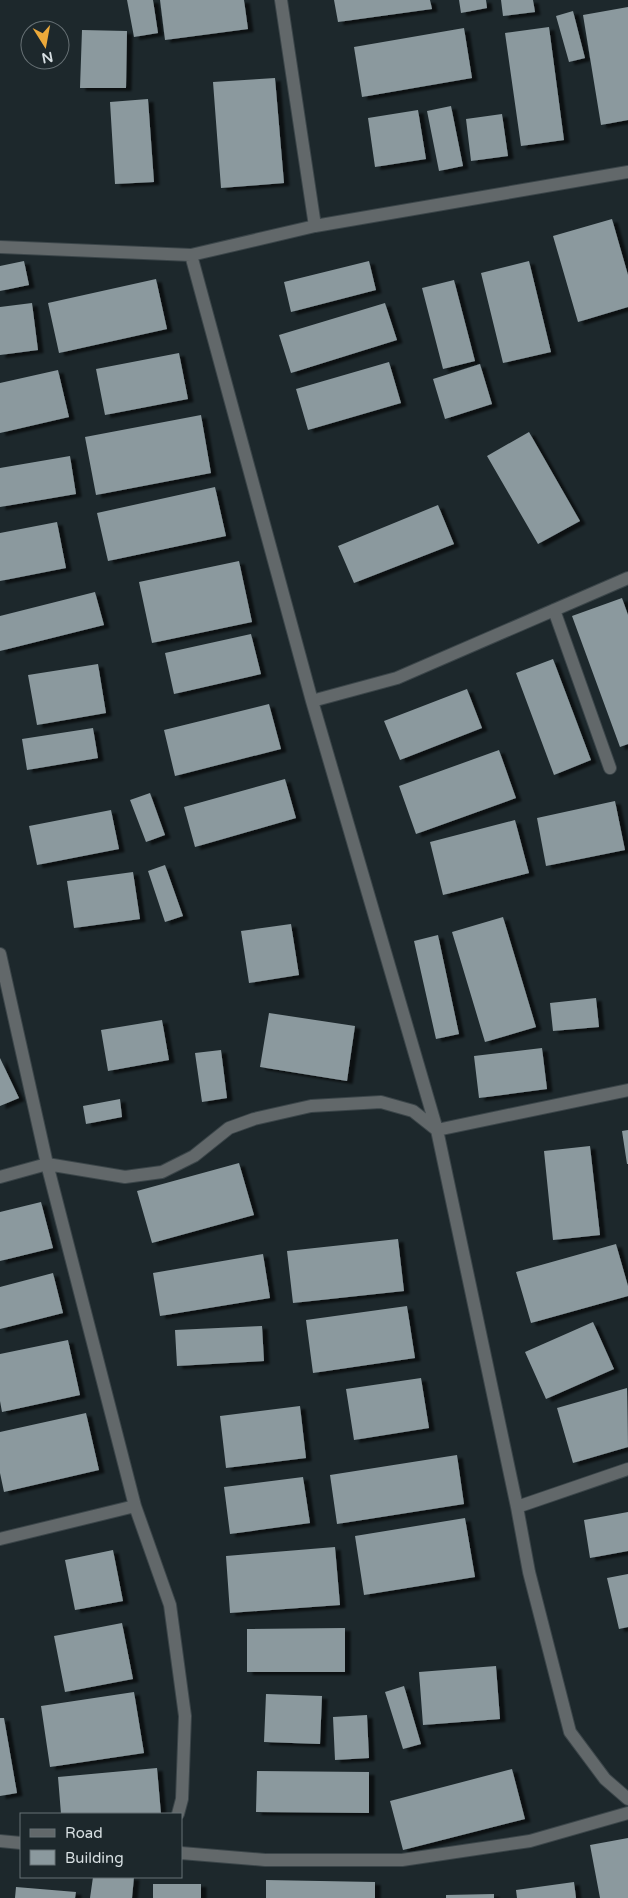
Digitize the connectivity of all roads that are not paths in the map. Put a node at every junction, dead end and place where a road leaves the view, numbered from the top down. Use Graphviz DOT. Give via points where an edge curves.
graph roads {
  1 [pos="281,0"];
  2 [pos="628,172"];
  3 [pos="316,226"];
  4 [pos="0,247"];
  5 [pos="191,255"];
  6 [pos="628,578"];
  7 [pos="554,610"];
  8 [pos="312,701"];
  9 [pos="610,768"];
  10 [pos="0,954"];
  11 [pos="628,1090"];
  12 [pos="437,1130"];
  13 [pos="47,1164"];
  14 [pos="0,1177"];
  15 [pos="628,1469"];
  16 [pos="135,1506"];
  17 [pos="517,1507"];
  18 [pos="0,1539"];
  19 [pos="628,1799"];
  20 [pos="178,1813"];
  21 [pos="628,1813"];
  22 [pos="0,1841"];
  23 [pos="20,1843"];
  24 [pos="182,1853"];
  1 -- 3 [label="street"];
  2 -- 3 [label="street"];
  3 -- 5 [label="street"];
  4 -- 5 [label="street"];
  5 -- 8 [label="street"];
  6 -- 7 [label="street"];
  7 -- 8 [label="street" via="397,678"];
  7 -- 9 [label="street"];
  8 -- 12 [label="street"];
  10 -- 13 [label="street"];
  11 -- 12 [label="street"];
  12 -- 13 [label="street" via="413,1111 381,1102 311,1106 229,1128 194,1156 162,1172 126,1177"];
  12 -- 17 [label="street"];
  13 -- 14 [label="street"];
  13 -- 16 [label="street"];
  15 -- 17 [label="street"];
  16 -- 18 [label="street"];
  16 -- 20 [label="street" via="170,1606 185,1716 182,1799"];
  17 -- 19 [label="street" via="529,1572 570,1732 604,1779"];
  21 -- 24 [label="street" via="530,1841 402,1860 265,1860"];
  22 -- 23 [label="street"];
}
